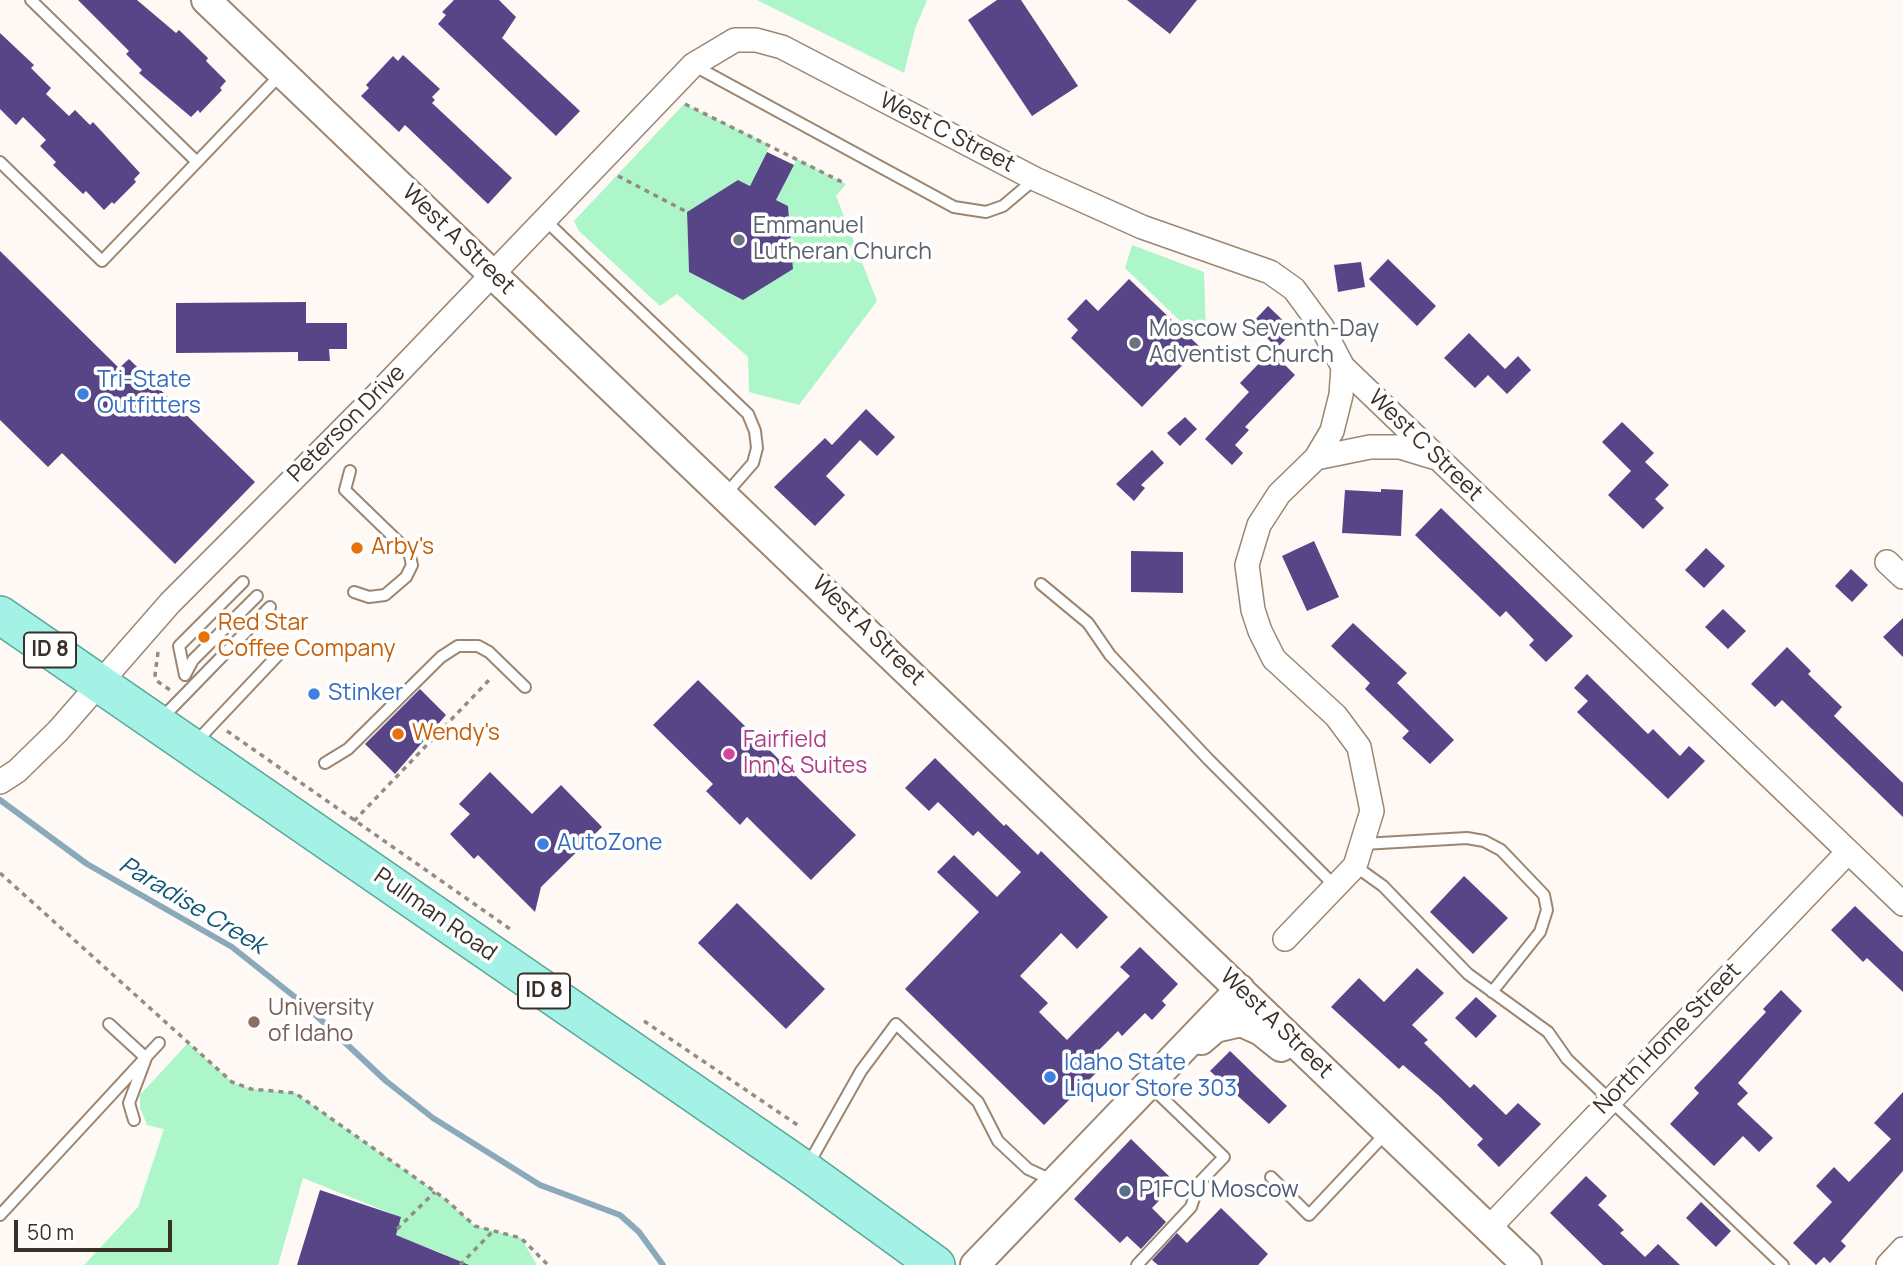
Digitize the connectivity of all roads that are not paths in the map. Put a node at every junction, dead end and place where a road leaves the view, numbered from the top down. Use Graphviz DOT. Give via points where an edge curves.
graph roads {
  1 [pos="31,0"];
  2 [pos="206,0"];
  3 [pos="693,65"];
  4 [pos="282,72"];
  5 [pos="0,162"];
  6 [pos="197,162"];
  7 [pos="1035,179"];
  8 [pos="544,220"];
  9 [pos="493,274"];
  10 [pos="1343,367"];
  11 [pos="1316,458"];
  12 [pos="1437,458"];
  13 [pos="350,471"];
  14 [pos="725,495"];
  15 [pos="243,582"];
  16 [pos="1041,584"];
  17 [pos="354,592"];
  18 [pos="257,596"];
  19 [pos="270,607"];
  20 [pos="0,615"];
  21 [pos="279,654"];
  22 [pos="99,686"];
  23 [pos="525,687"];
  24 [pos="156,724"];
  25 [pos="202,735"];
  26 [pos="325,763"];
  27 [pos="0,782"];
  28 [pos="1363,844"];
  29 [pos="1848,852"];
  30 [pos="1355,866"];
  31 [pos="1336,888"];
  32 [pos="1903,904"];
  33 [pos="1285,939"];
  34 [pos="1240,989"];
  35 [pos="1492,992"];
  36 [pos="109,1024"];
  37 [pos="159,1043"];
  38 [pos="146,1058"];
  39 [pos="1155,1078"];
  40 [pos="1609,1099"];
  41 [pos="134,1120"];
  42 [pos="1387,1132"];
  43 [pos="805,1170"];
  44 [pos="1271,1177"];
  45 [pos="1054,1181"];
  46 [pos="0,1215"];
  47 [pos="1489,1228"];
  48 [pos="1903,1249"];
  49 [pos="936,1265"];
  50 [pos="975,1265"];
  51 [pos="1136,1265"];
  52 [pos="1527,1265"];
  53 [pos="1783,1265"];
  54 [pos="1888,1265"];
  1 -- 6 [label="lane"];
  2 -- 4 [label="street, West A Street"];
  3 -- 7 [label="street, West C Street" via="735,40 782,47"];
  3 -- 7 [label="lane" via="954,207 986,212 1003,206"];
  3 -- 8 [label="street, Peterson Drive"];
  4 -- 6 [label="lane"];
  4 -- 9 [label="street, West A Street"];
  5 -- 6 [label="lane" via="102,261"];
  7 -- 10 [label="street, West C Street" via="1142,227 1270,272 1310,308"];
  8 -- 9 [label="street, Peterson Drive"];
  8 -- 14 [label="lane" via="748,414 757,448 753,463"];
  9 -- 14 [label="street, West A Street"];
  9 -- 22 [label="street, Peterson Drive" via="170,603"];
  10 -- 11 [label="street" via="1332,431"];
  10 -- 12 [label="street, West C Street"];
  11 -- 12 [label="street" via="1390,447"];
  11 -- 28 [label="street" via="1279,494 1259,525 1247,565 1252,610 1274,659 1336,716 1359,747 1372,811"];
  12 -- 29 [label="street, West C Street"];
  13 -- 17 [label="lane" via="345,490 410,552 412,565 406,577 385,595 369,597"];
  14 -- 34 [label="street, West A Street"];
  15 -- 18 [label="lane" via="179,646 185,675 193,660"];
  16 -- 31 [label="lane" via="1088,623 1110,655"];
  19 -- 24 [label="lane"];
  20 -- 22 [label="main road, Pullman Road / ID 8"];
  21 -- 25 [label="lane"];
  22 -- 24 [label="main road, Pullman Road / ID 8"];
  22 -- 27 [label="street, Peterson Drive" via="17,771"];
  23 -- 26 [label="lane" via="489,652 478,646 458,646 441,657 348,749"];
  24 -- 25 [label="main road, Pullman Road / ID 8"];
  25 -- 43 [label="main road, Pullman Road / ID 8"];
  28 -- 30 [label="street"];
  28 -- 35 [label="lane" via="1484,841 1501,850 1544,895 1546,910 1540,932"];
  29 -- 32 [label="street, West C Street"];
  29 -- 40 [label="street, North Home Street"];
  30 -- 31 [label="street"];
  30 -- 35 [label="lane" via="1383,886 1468,974"];
  31 -- 33 [label="street"];
  34 -- 39 [label="street"];
  34 -- 42 [label="street, West A Street"];
  35 -- 40 [label="lane" via="1548,1032 1567,1059"];
  36 -- 38 [label="lane"];
  37 -- 38 [label="lane"];
  38 -- 41 [label="lane" via="129,1103"];
  38 -- 46 [label="lane"];
  39 -- 42 [label="street" via="1215,1028 1241,1022 1261,1031"];
  39 -- 45 [label="street"];
  39 -- 51 [label="lane" via="1224,1157 1199,1183 1192,1208"];
  40 -- 47 [label="street, North Home Street"];
  40 -- 53 [label="lane"];
  42 -- 44 [label="lane" via="1309,1215"];
  42 -- 47 [label="street, West A Street"];
  43 -- 45 [label="lane" via="860,1071 896,1024 978,1102 998,1141 1028,1169"];
  43 -- 49 [label="main road, Pullman Road / ID 8"];
  45 -- 50 [label="street"];
  47 -- 52 [label="street, West A Street"];
  48 -- 54 [label="street"];
}
